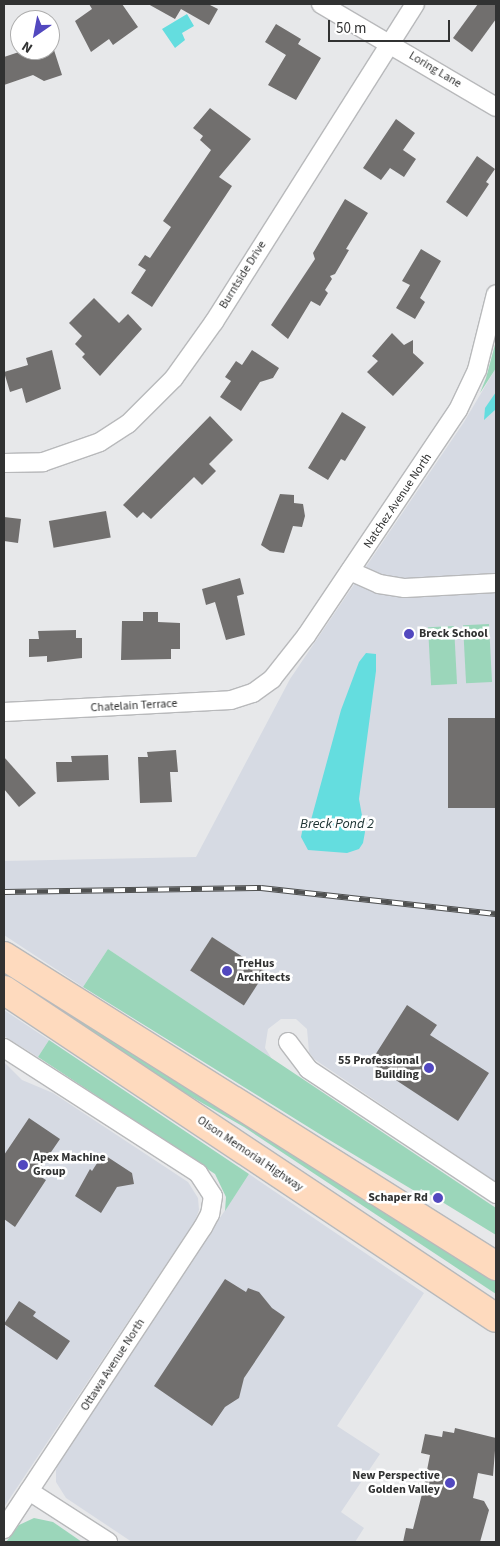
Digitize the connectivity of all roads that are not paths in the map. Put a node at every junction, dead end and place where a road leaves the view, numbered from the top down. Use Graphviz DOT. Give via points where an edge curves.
graph roads {
  1 [pos="321,4"];
  2 [pos="415,4"];
  3 [pos="388,41"];
  4 [pos="496,108"];
  5 [pos="496,294"];
  6 [pos="4,463"];
  7 [pos="350,571"];
  8 [pos="496,583"];
  9 [pos="262,688"];
  10 [pos="4,712"];
  11 [pos="6,958"];
  12 [pos="4,990"];
  13 [pos="288,1042"];
  14 [pos="4,1048"];
  15 [pos="496,1194"];
  16 [pos="496,1266"];
  17 [pos="496,1318"];
  18 [pos="29,1491"];
  19 [pos="4,1529"];
  20 [pos="108,1542"];
  1 -- 3 [label="street, Loring Lane"];
  2 -- 3 [label="street, Burntside Drive"];
  3 -- 4 [label="street, Loring Lane"];
  3 -- 6 [label="street, Burntside Drive" via="214,322 174,378 128,424 100,442 43,462"];
  5 -- 7 [label="street, Natchez Avenue North" via="476,370 465,398"];
  7 -- 8 [label="street" via="380,584 405,588"];
  7 -- 9 [label="street, Natchez Avenue North" via="291,658"];
  9 -- 10 [label="street, Chatelain Terrace" via="242,697 218,702"];
  11 -- 16 [label="main road"];
  12 -- 17 [label="main road, Olson Memorial Highway"];
  13 -- 15 [label="street" via="308,1069"];
  14 -- 18 [label="street, Ottawa Avenue North" via="198,1173 213,1196 210,1214 203,1227"];
  18 -- 19 [label="street, Ottawa Avenue North"];
  18 -- 20 [label="street"];
}
